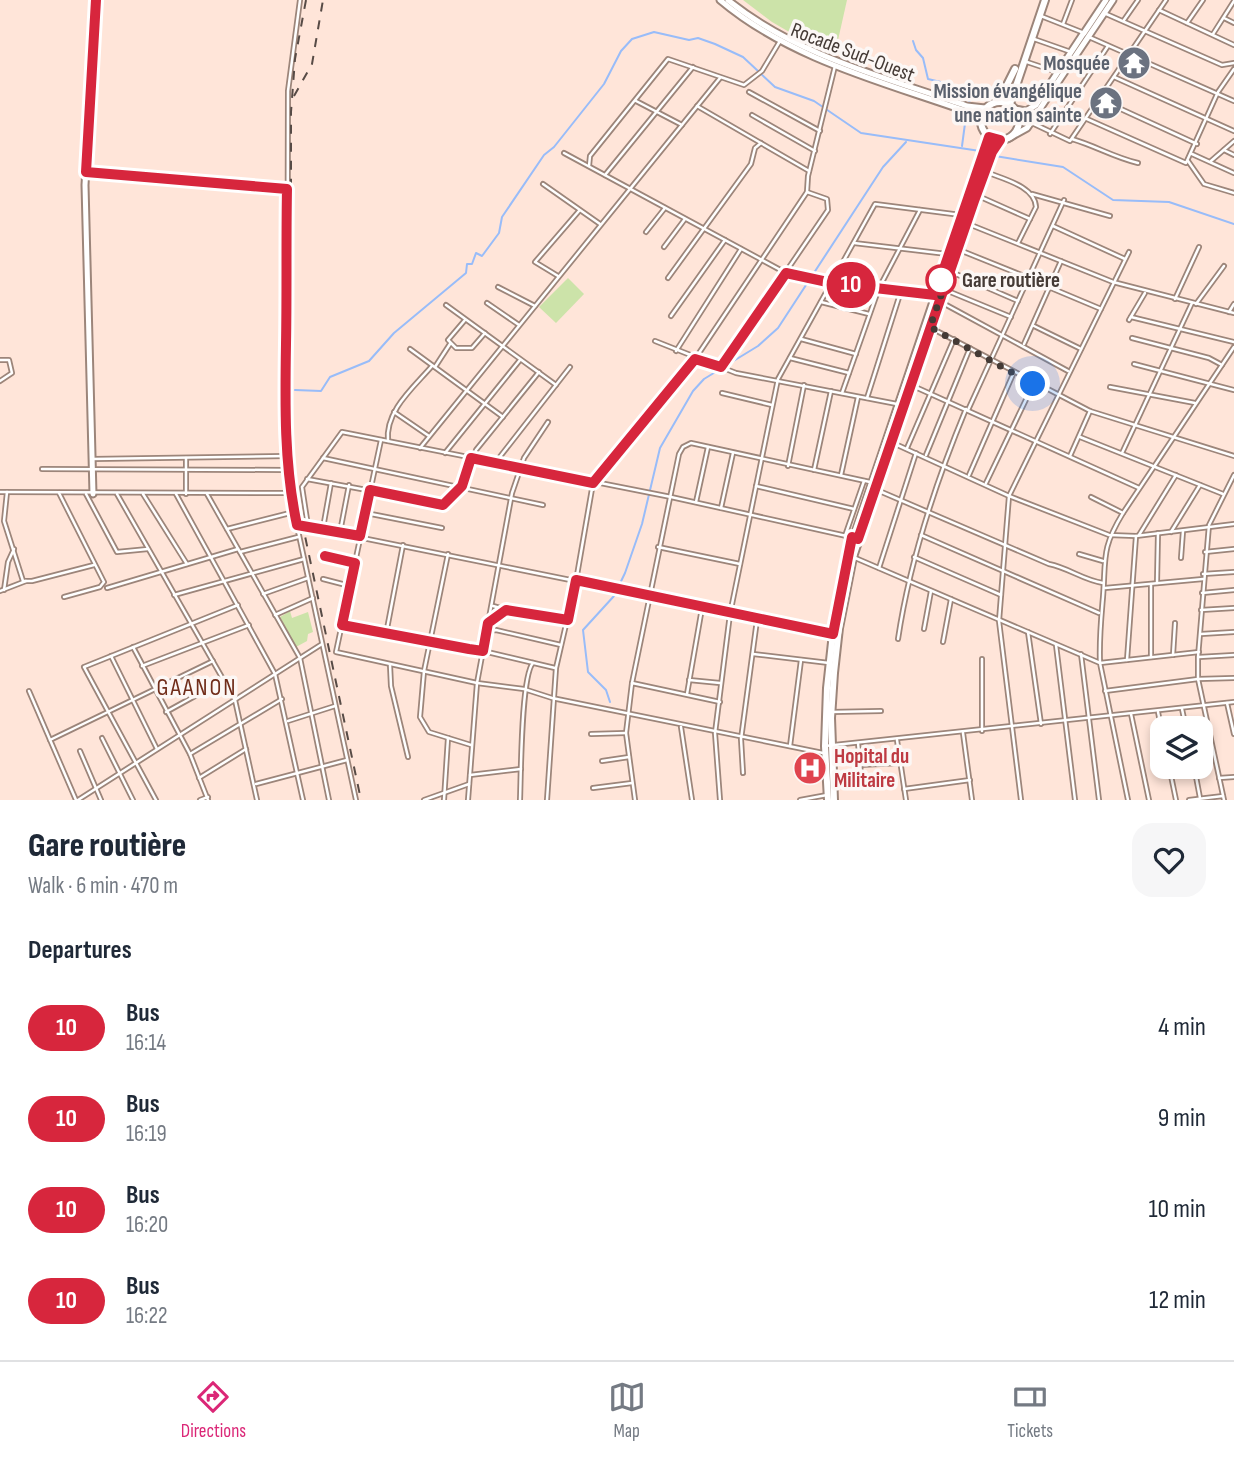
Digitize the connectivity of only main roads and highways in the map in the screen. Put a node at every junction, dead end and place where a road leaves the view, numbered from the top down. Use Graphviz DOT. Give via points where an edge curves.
graph roads {
  1 [pos="1043,0"];
  2 [pos="999,101"];
  3 [pos="1013,106"];
  4 [pos="989,137"];
  5 [pos="1000,140"];
  6 [pos="937,298"];
  7 [pos="870,484"];
  8 [pos="851,537"];
  9 [pos="828,750"];
  10 [pos="828,797"];
  11 [pos="834,800"];
  1 -- 2 [label="main road"];
  1 -- 3 [label="main road"];
  2 -- 3 [label="main road"];
  2 -- 4 [label="main road" via="985,108 980,121"];
  3 -- 5 [label="main road" via="1019,124 1009,138"];
  4 -- 5 [label="main road"];
  4 -- 6 [label="main road"];
  5 -- 6 [label="main road"];
  6 -- 7 [label="main road"];
  6 -- 7 [label="main road" via="890,442"];
  7 -- 8 [label="main road"];
  8 -- 9 [label="main road" via="833,634"];
  8 -- 9 [label="main road" via="853,557 839,628"];
  9 -- 10 [label="main road"];
  9 -- 11 [label="main road"];
}
